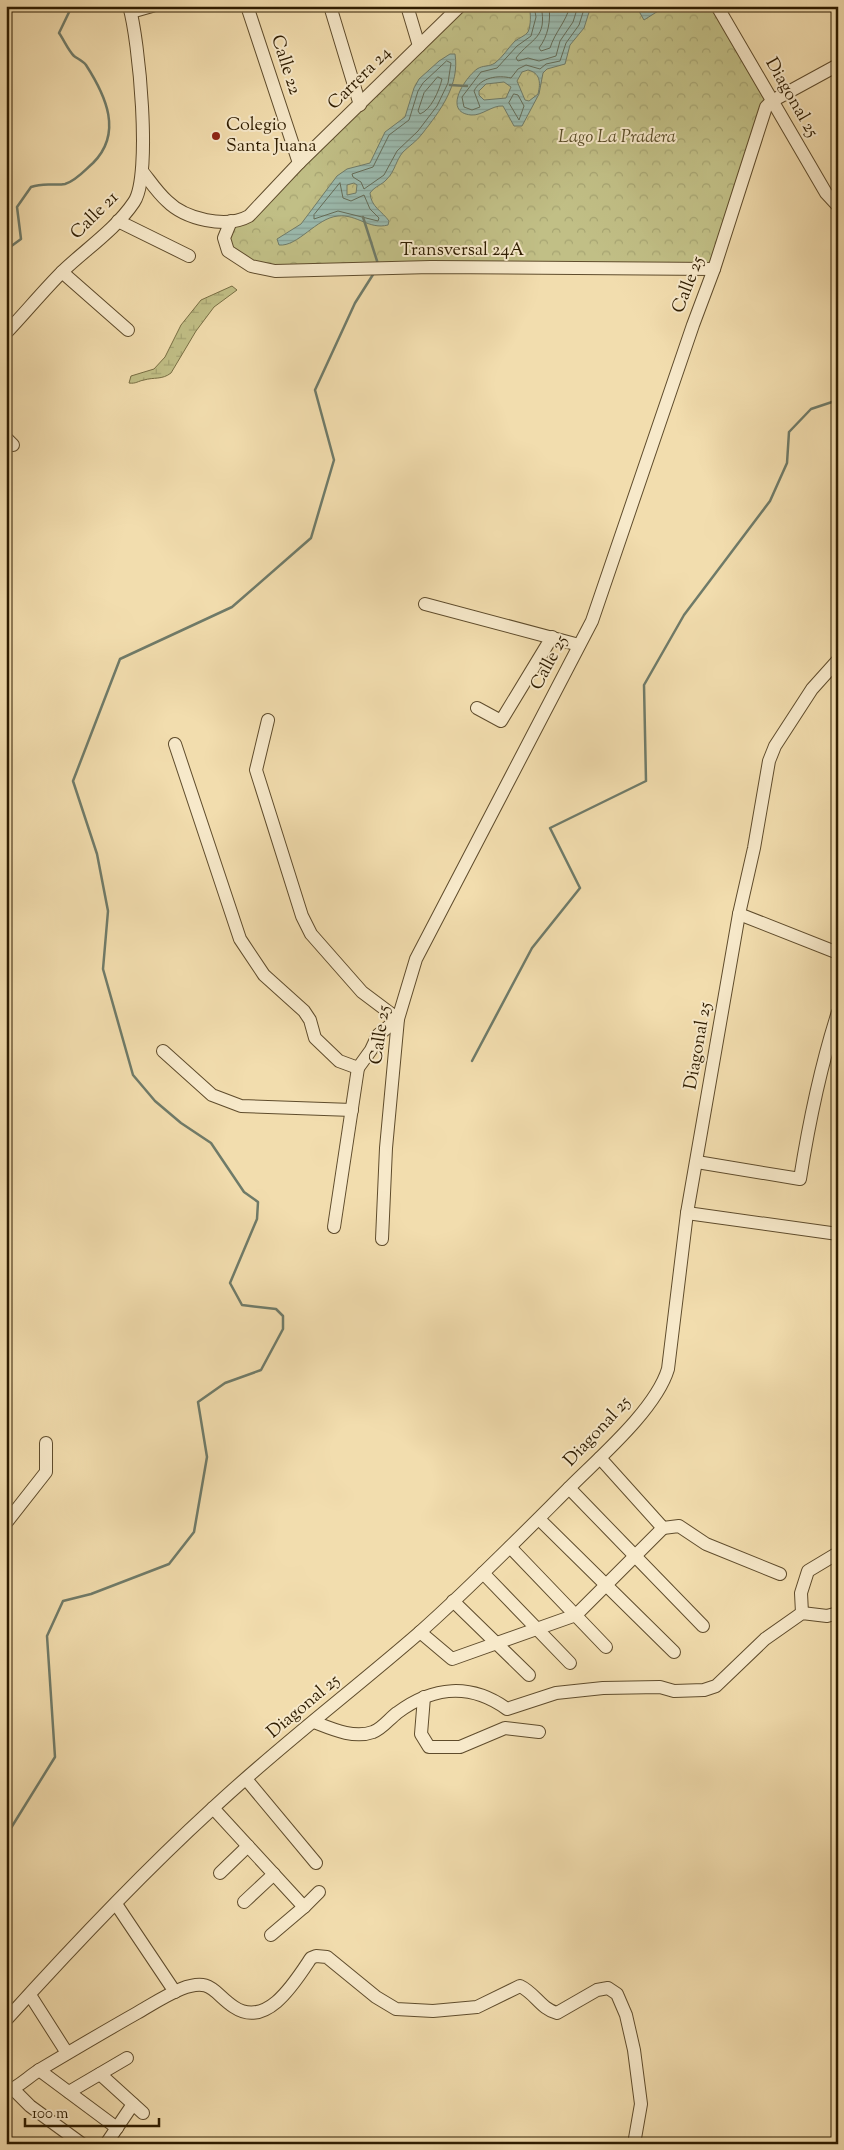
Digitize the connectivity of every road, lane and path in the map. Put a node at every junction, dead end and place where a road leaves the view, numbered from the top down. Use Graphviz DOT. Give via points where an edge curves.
graph roads {
  1 [pos="152,6"];
  2 [pos="248,6"];
  3 [pos="330,6"];
  4 [pos="407,6"];
  5 [pos="460,6"];
  6 [pos="717,6"];
  7 [pos="130,9"];
  8 [pos="418,46"];
  9 [pos="838,65"];
  10 [pos="772,101"];
  11 [pos="360,105"];
  12 [pos="299,163"];
  13 [pos="142,171"];
  14 [pos="838,206"];
  15 [pos="118,221"];
  16 [pos="230,222"];
  17 [pos="189,256"];
  18 [pos="714,269"];
  19 [pos="62,272"];
  20 [pos="128,330"];
  21 [pos="6,333"];
  22 [pos="425,604"];
  23 [pos="552,638"];
  24 [pos="579,645"];
  25 [pos="838,660"];
  26 [pos="477,708"];
  27 [pos="268,720"];
  28 [pos="175,744"];
  29 [pos="739,914"];
  30 [pos="838,953"];
  31 [pos="838,1012"];
  32 [pos="398,1019"];
  33 [pos="163,1051"];
  34 [pos="358,1068"];
  35 [pos="352,1110"];
  36 [pos="697,1162"];
  37 [pos="687,1213"];
  38 [pos="334,1227"];
  39 [pos="838,1234"];
  40 [pos="382,1240"];
  41 [pos="46,1442"];
  42 [pos="600,1458"];
  43 [pos="569,1488"];
  44 [pos="539,1519"];
  45 [pos="6,1524"];
  46 [pos="663,1528"];
  47 [pos="510,1547"];
  48 [pos="838,1553"];
  49 [pos="634,1557"];
  50 [pos="483,1573"];
  51 [pos="780,1574"];
  52 [pos="605,1585"];
  53 [pos="453,1601"];
  54 [pos="802,1613"];
  55 [pos="838,1613"];
  56 [pos="576,1614"];
  57 [pos="703,1626"];
  58 [pos="537,1629"];
  59 [pos="420,1632"];
  60 [pos="497,1645"];
  61 [pos="606,1647"];
  62 [pos="674,1652"];
  63 [pos="570,1662"];
  64 [pos="529,1675"];
  65 [pos="424,1697"];
  66 [pos="508,1710"];
  67 [pos="314,1722"];
  68 [pos="505,1728"];
  69 [pos="539,1732"];
  70 [pos="246,1779"];
  71 [pos="213,1808"];
  72 [pos="248,1846"];
  73 [pos="316,1864"];
  74 [pos="220,1872"];
  75 [pos="274,1874"];
  76 [pos="319,1892"];
  77 [pos="244,1902"];
  78 [pos="116,1904"];
  79 [pos="304,1907"];
  80 [pos="271,1935"];
  81 [pos="175,1992"];
  82 [pos="30,1995"];
  83 [pos="6,2020"];
  84 [pos="67,2053"];
  85 [pos="127,2058"];
  86 [pos="39,2070"];
  87 [pos="100,2074"];
  88 [pos="10,2090"];
  89 [pos="69,2092"];
  90 [pos="133,2104"];
  91 [pos="143,2113"];
  92 [pos="117,2128"];
  93 [pos="82,2144"];
  94 [pos="106,2144"];
  95 [pos="634,2144"];
  1 -- 7 [label="street"];
  2 -- 12 [label="street, Calle 22"];
  3 -- 11 [label="street"];
  4 -- 8 [label="street"];
  5 -- 8 [label="street, Carrera 24"];
  6 -- 10 [label="street, Diagonal 25"];
  7 -- 13 [label="street, Calle 21" via="143,109"];
  8 -- 11 [label="street, Carrera 24"];
  9 -- 10 [label="street"];
  10 -- 14 [label="street, Diagonal 25" via="826,193"];
  10 -- 18 [label="street, Calle 25" via="766,107"];
  11 -- 12 [label="street, Carrera 24"];
  12 -- 16 [label="street, Carrera 24" via="249,216"];
  13 -- 15 [label="street, Calle 21" via="135,201"];
  13 -- 16 [label="street" via="168,202 182,212"];
  15 -- 17 [label="street"];
  15 -- 19 [label="street, Calle 21"];
  16 -- 18 [label="street, Transversal 24A" via="224,238 228,252 251,266 275,271 431,267"];
  18 -- 24 [label="street, Calle 25" via="592,621"];
  19 -- 20 [label="street"];
  19 -- 21 [label="street, Calle 21"];
  22 -- 23 [label="street"];
  23 -- 24 [label="street"];
  23 -- 26 [label="street" via="500,721"];
  24 -- 32 [label="street, Calle 25" via="416,959"];
  25 -- 29 [label="street, Diagonal 25" via="812,689 775,746 769,761"];
  27 -- 32 [label="street" via="256,770 302,916 311,934 362,992"];
  28 -- 34 [label="street" via="240,939 264,975 304,1011 316,1038 339,1062"];
  29 -- 30 [label="street"];
  29 -- 36 [label="street, Diagonal 25"];
  31 -- 36 [label="street" via="812,1105 800,1180"];
  32 -- 34 [label="street" via="378,1035"];
  32 -- 40 [label="street, Calle 25" via="386,1148"];
  33 -- 35 [label="street" via="212,1095 241,1106"];
  34 -- 35 [label="street"];
  35 -- 38 [label="street"];
  36 -- 37 [label="street, Diagonal 25"];
  37 -- 39 [label="street"];
  37 -- 42 [label="street, Diagonal 25" via="664,1382 638,1417"];
  41 -- 45 [label="street" via="46,1472"];
  42 -- 43 [label="street, Diagonal 25"];
  42 -- 46 [label="street"];
  43 -- 44 [label="street, Diagonal 25"];
  43 -- 49 [label="street"];
  44 -- 47 [label="street, Diagonal 25"];
  44 -- 52 [label="street"];
  46 -- 49 [label="street"];
  46 -- 51 [label="street" via="679,1526 706,1544"];
  47 -- 50 [label="street, Diagonal 25"];
  47 -- 56 [label="street"];
  48 -- 54 [label="street" via="808,1571 801,1593"];
  49 -- 52 [label="street"];
  49 -- 57 [label="street"];
  50 -- 53 [label="street, Diagonal 25"];
  50 -- 58 [label="street"];
  52 -- 56 [label="street"];
  52 -- 62 [label="street"];
  53 -- 59 [label="street, Diagonal 25"];
  53 -- 60 [label="street"];
  54 -- 55 [label="street" via="827,1616"];
  54 -- 66 [label="street" via="765,1639 716,1686 704,1690 603,1688 556,1693"];
  56 -- 58 [label="street"];
  56 -- 61 [label="street"];
  58 -- 60 [label="street"];
  58 -- 63 [label="street"];
  59 -- 60 [label="street" via="452,1660"];
  59 -- 67 [label="street, Diagonal 25"];
  60 -- 64 [label="street"];
  65 -- 66 [label="street" via="464,1690 497,1702"];
  65 -- 67 [label="street" via="398,1712 374,1732 356,1735"];
  65 -- 68 [label="street" via="421,1734 429,1747 460,1746"];
  66 -- 68 [label="street"];
  67 -- 70 [label="street, Diagonal 25"];
  68 -- 69 [label="street"];
  70 -- 71 [label="street, Diagonal 25"];
  70 -- 73 [label="street"];
  71 -- 72 [label="street"];
  71 -- 78 [label="street, Diagonal 25"];
  72 -- 74 [label="street"];
  72 -- 75 [label="street"];
  75 -- 77 [label="street"];
  75 -- 79 [label="street"];
  76 -- 79 [label="street"];
  78 -- 81 [label="street"];
  78 -- 82 [label="street, Diagonal 25"];
  79 -- 80 [label="street"];
  81 -- 84 [label="street"];
  81 -- 95 [label="street" via="203,1985 213,1988 242,2012 259,2012 274,2004 316,1956 326,1957 396,2009 433,2011 477,2007 520,1986 529,1990 543,2006 557,2013 598,1990 608,1988 617,1994 626,2015 634,2050 641,2104"];
  82 -- 83 [label="street, Diagonal 25"];
  82 -- 84 [label="street"];
  84 -- 86 [label="street"];
  85 -- 87 [label="street"];
  86 -- 88 [label="street"];
  86 -- 89 [label="street"];
  87 -- 89 [label="street"];
  87 -- 90 [label="street"];
  88 -- 93 [label="street"];
  89 -- 92 [label="street"];
  90 -- 91 [label="street"];
  90 -- 92 [label="street"];
  92 -- 94 [label="street"];
}
